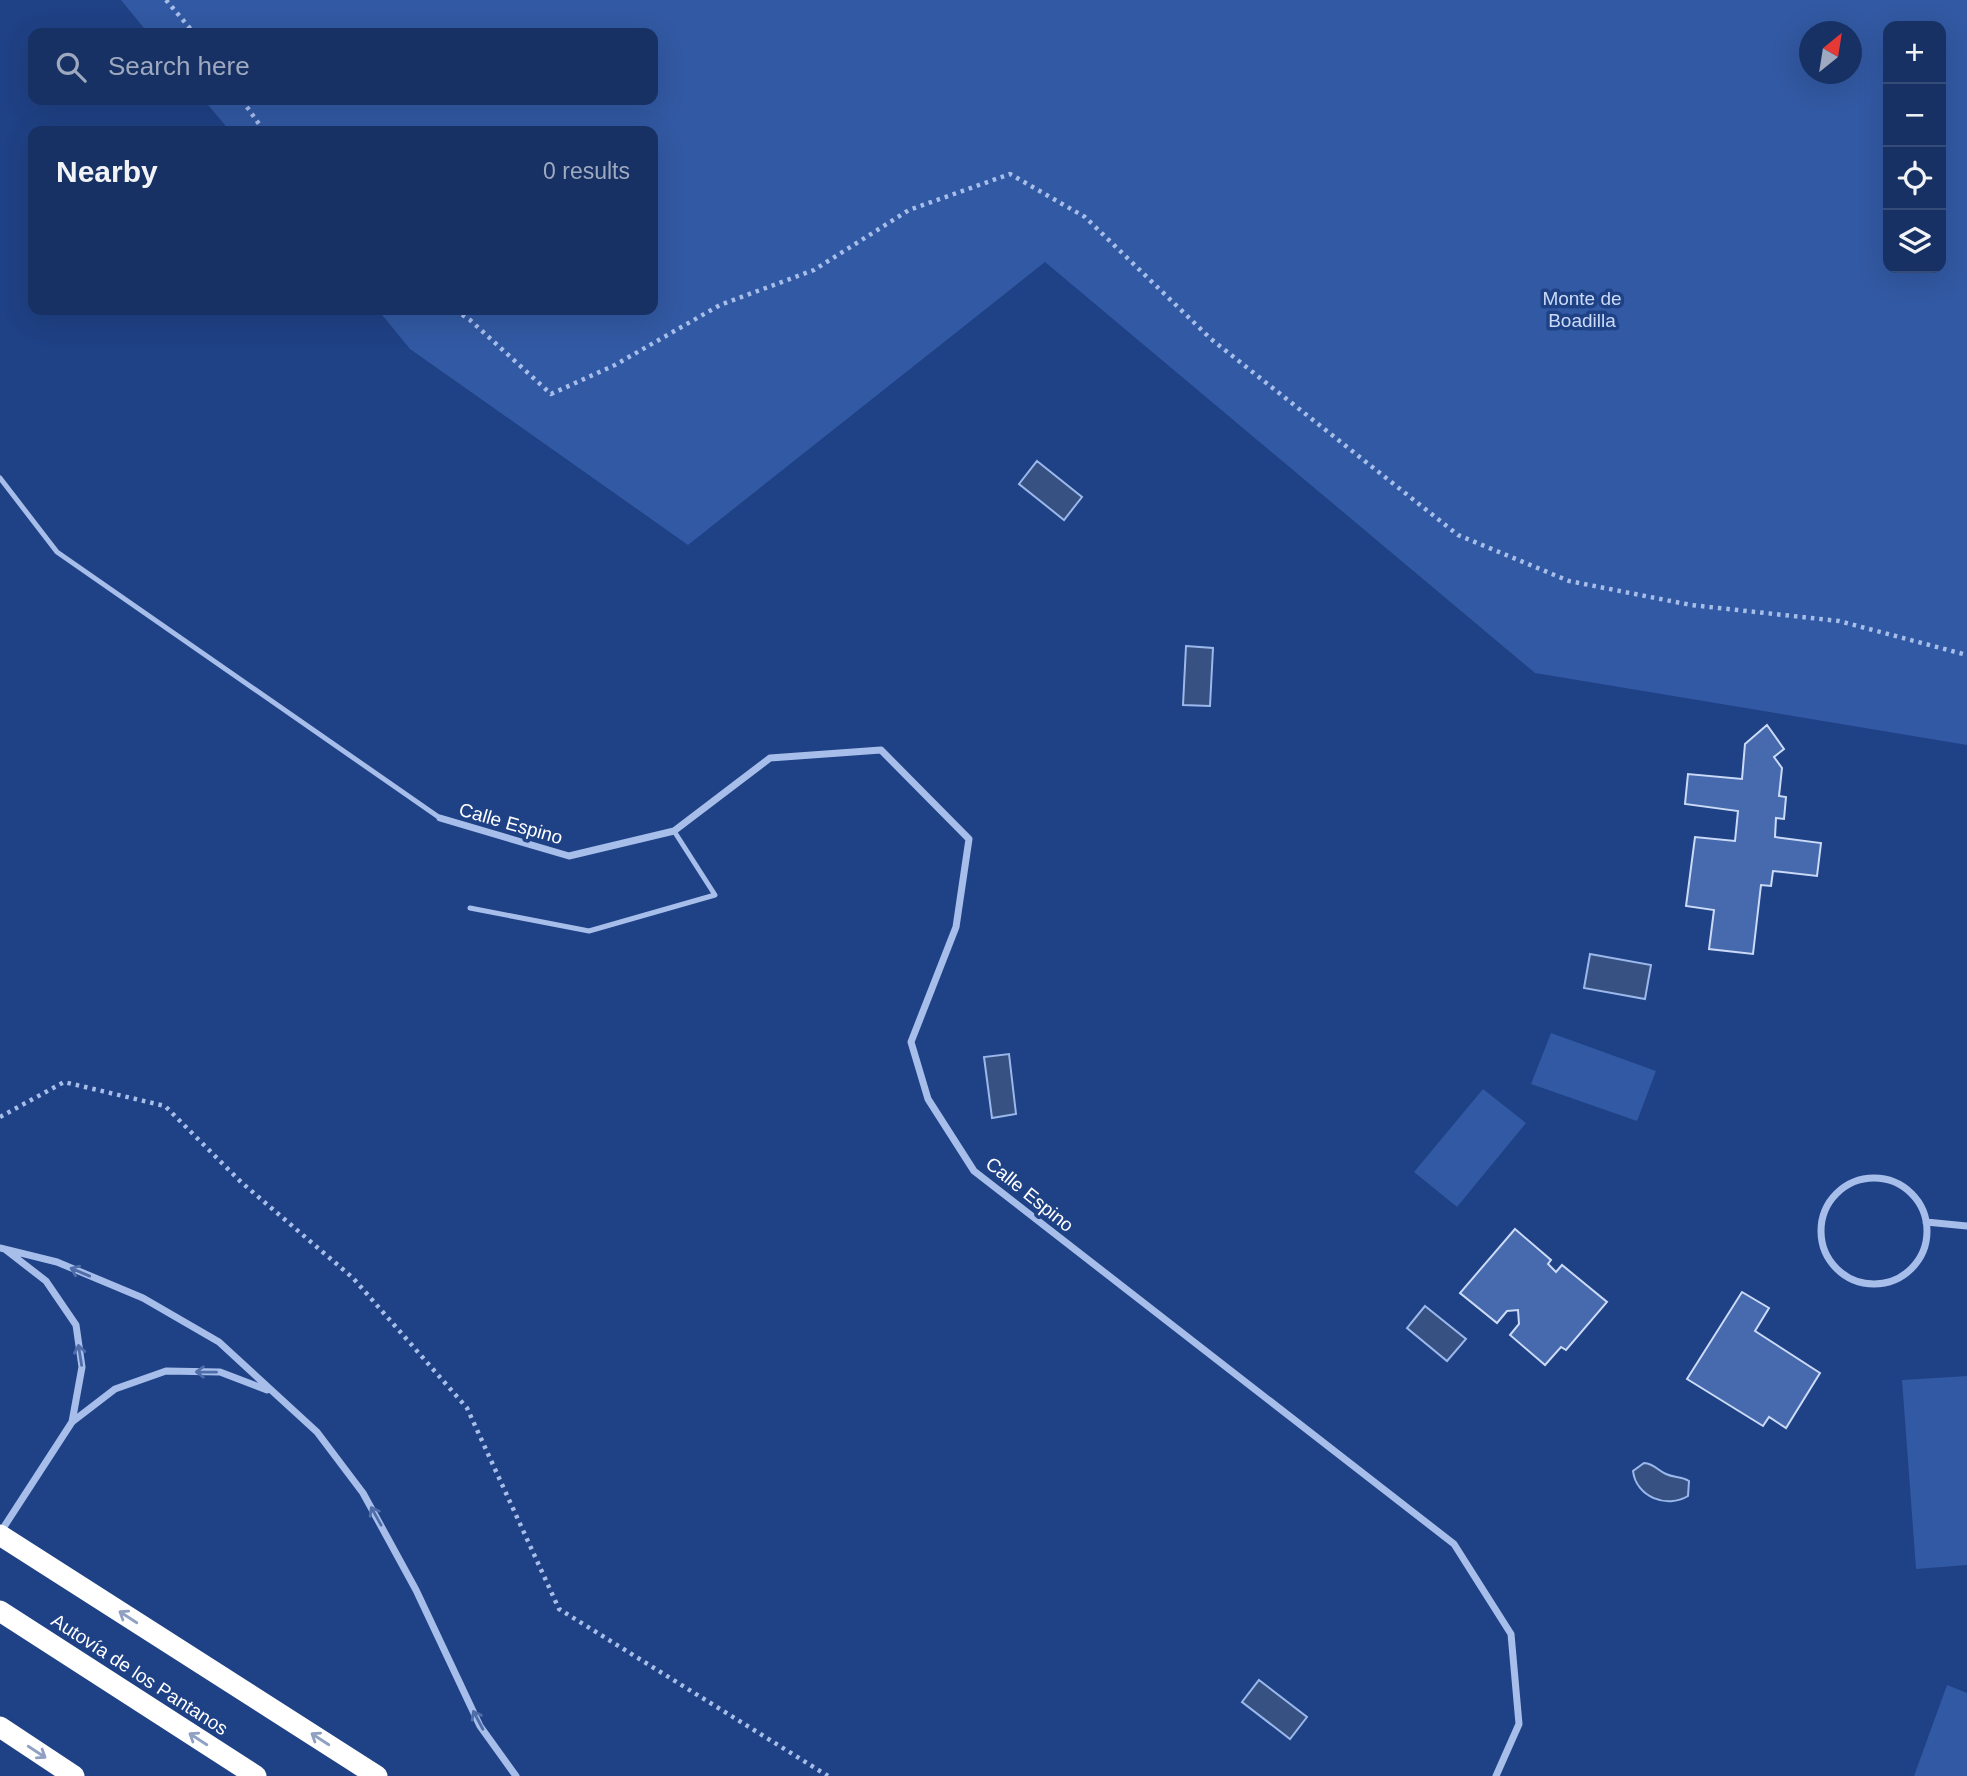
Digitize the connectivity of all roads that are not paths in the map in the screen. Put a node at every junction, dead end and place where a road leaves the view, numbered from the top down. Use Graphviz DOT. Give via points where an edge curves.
graph roads {
  1 [pos="0,478"];
  2 [pos="440,818"];
  3 [pos="674,831"];
  4 [pos="470,908"];
  5 [pos="1926,1222"];
  6 [pos="1967,1226"];
  7 [pos="2,1248"];
  8 [pos="271,1391"];
  9 [pos="72,1422"];
  10 [pos="0,1535"];
  11 [pos="0,1611"];
  12 [pos="0,1727"];
  13 [pos="75,1776"];
  14 [pos="256,1776"];
  15 [pos="377,1776"];
  16 [pos="516,1776"];
  17 [pos="1496,1776"];
  1 -- 2 [label="lane" via="57,552"];
  2 -- 3 [label="street, Calle Espino" via="569,856"];
  3 -- 4 [label="lane" via="715,895 589,931"];
  3 -- 17 [label="street, Calle Espino" via="770,758 881,750 969,839 956,927 911,1042 928,1099 974,1171 1454,1545 1511,1634 1519,1724"];
  5 -- 5 [label="street" via="1908,1191 1872,1178 1839,1191 1827,1205 1820,1228 1823,1247 1834,1267 1866,1284 1885,1284 1914,1266 1926,1241"];
  5 -- 6 [label="street"];
  8 -- 7 [label="street, one-way" via="219,1342 143,1298 57,1262"];
  9 -- 7 [label="street, one-way" via="82,1367 76,1325 46,1281"];
  8 -- 9 [label="street, one-way" via="220,1372 166,1371 115,1389"];
  16 -- 8 [label="street, one-way" via="480,1726 416,1590 363,1493 317,1432"];
  9 -- 10 [label="street"];
  15 -- 10 [label="highway, one-way"];
  14 -- 11 [label="highway, Autovía de los Pantanos, one-way"];
  12 -- 13 [label="highway, one-way"];
}
